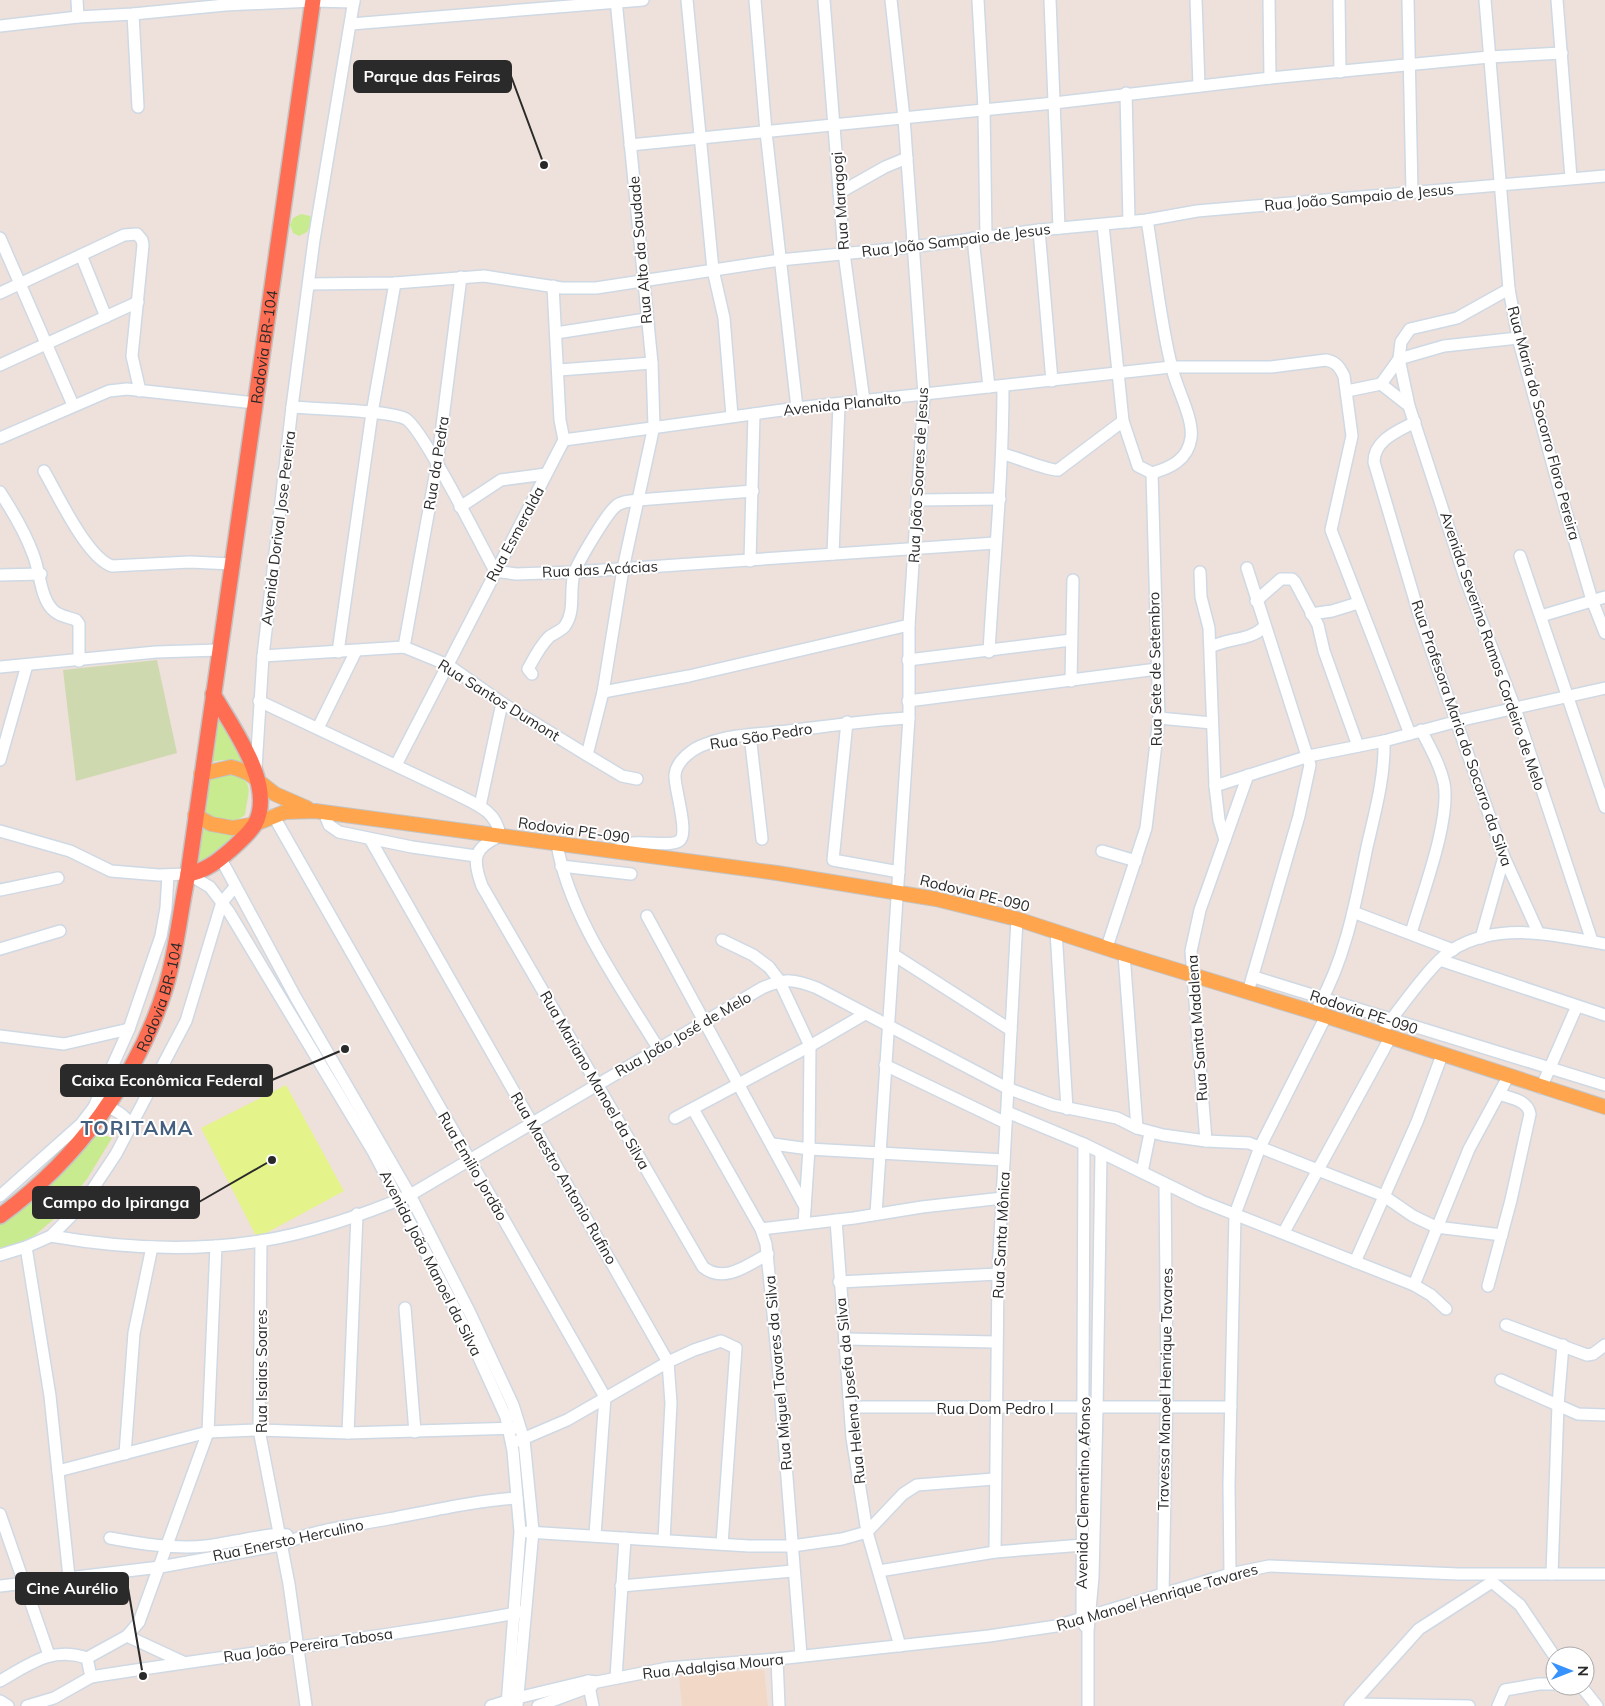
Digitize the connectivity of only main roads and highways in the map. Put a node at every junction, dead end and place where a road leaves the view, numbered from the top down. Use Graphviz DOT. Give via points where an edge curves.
graph roads {
  1 [pos="313,0"];
  2 [pos="213,694"];
  3 [pos="201,774"];
  4 [pos="256,776"];
  5 [pos="319,811"];
  6 [pos="195,815"];
  7 [pos="255,824"];
  8 [pos="188,874"];
  9 [pos="1605,1108"];
  10 [pos="0,1216"];
  1 -- 2 [label="highway, Rodovia BR-104"];
  2 -- 3 [label="highway, Rodovia BR-104"];
  2 -- 4 [label="highway"];
  3 -- 4 [label="main road, Rodovia PE-090" via="231,767"];
  3 -- 6 [label="highway, Rodovia BR-104"];
  4 -- 5 [label="main road, Rodovia PE-090" via="285,799"];
  4 -- 7 [label="highway" via="260,802"];
  5 -- 7 [label="main road, Rodovia PE-090" via="285,812"];
  5 -- 9 [label="main road, Rodovia PE-090" via="898,892 1018,919"];
  6 -- 7 [label="main road, Rodovia PE-090" via="220,827"];
  6 -- 8 [label="highway, Rodovia BR-104"];
  7 -- 8 [label="highway" via="221,859 202,871"];
  8 -- 10 [label="highway, Rodovia BR-104" via="175,947 154,1020 140,1051 100,1107 91,1130 58,1167"];
}
